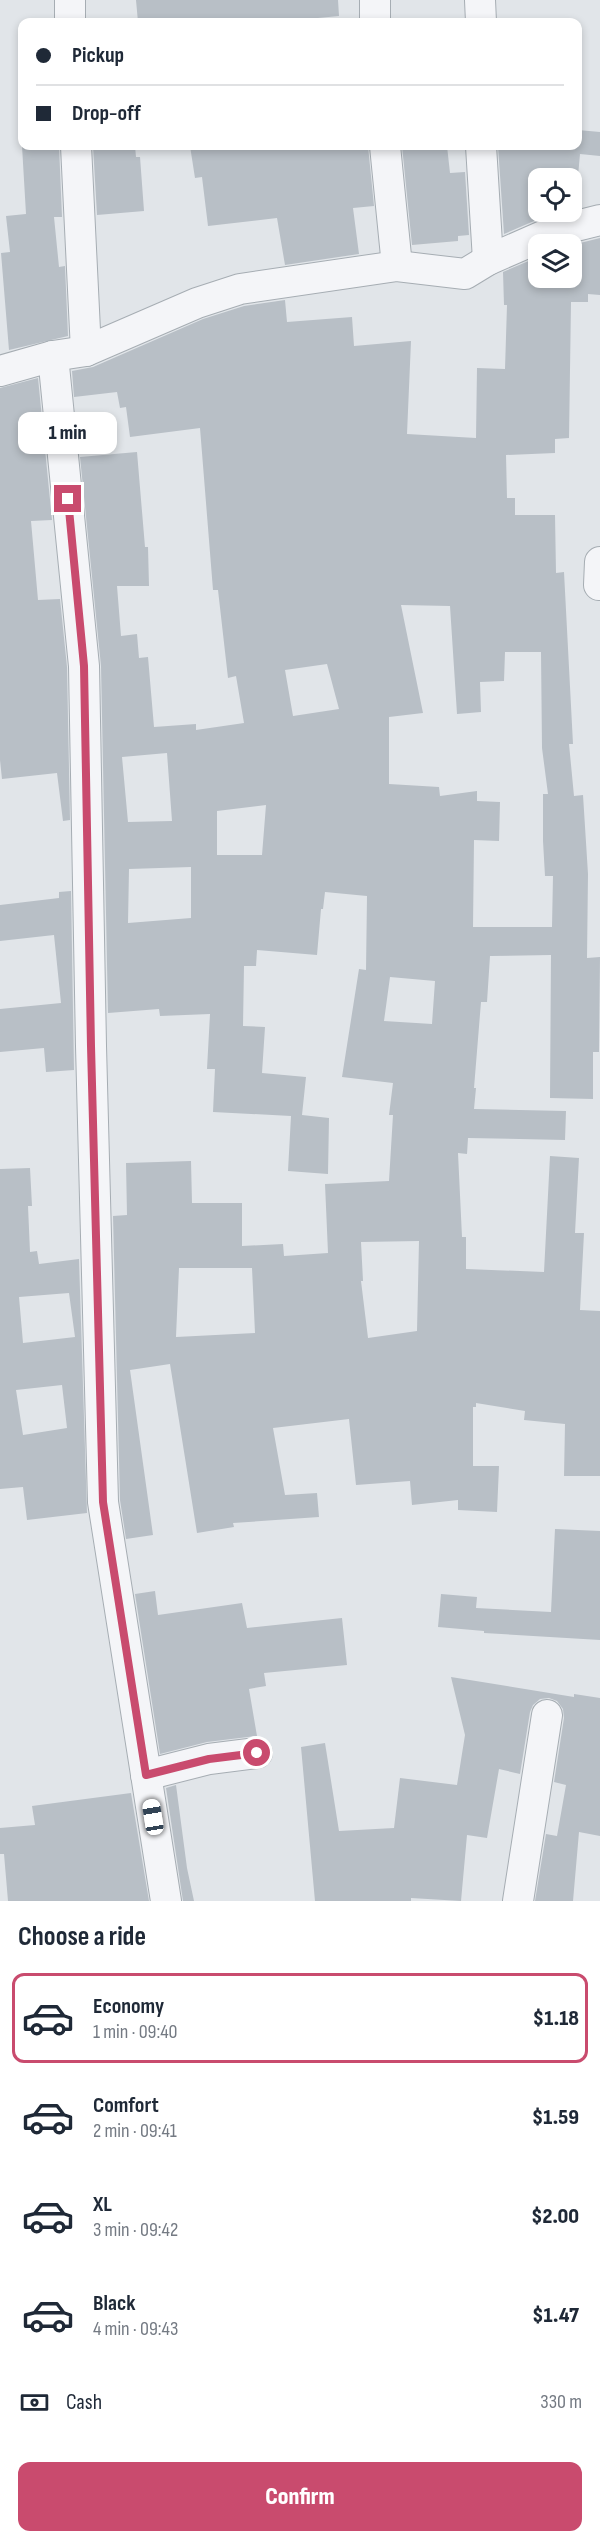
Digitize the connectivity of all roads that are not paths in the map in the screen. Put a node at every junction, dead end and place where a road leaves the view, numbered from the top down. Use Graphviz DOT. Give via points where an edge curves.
graph roads {
  1 [pos="70,0"];
  2 [pos="375,0"];
  3 [pos="480,0"];
  4 [pos="70,18"];
  5 [pos="375,18"];
  6 [pos="481,18"];
  7 [pos="76,150"];
  8 [pos="385,150"];
  9 [pos="481,150"];
  10 [pos="600,220"];
  11 [pos="488,260"];
  12 [pos="397,266"];
  13 [pos="86,351"];
  14 [pos="53,356"];
  15 [pos="0,372"];
  16 [pos="547,1715"];
  17 [pos="257,1753"];
  18 [pos="146,1775"];
  19 [pos="166,1901"];
  20 [pos="518,1901"];
  1 -- 4 [label="street"];
  2 -- 5 [label="street"];
  3 -- 6 [label="street"];
  7 -- 13 [label="street"];
  8 -- 12 [label="street"];
  9 -- 11 [label="street"];
  10 -- 11 [label="street" via="552,232"];
  11 -- 12 [label="street" via="465,274"];
  12 -- 13 [label="street" via="240,289 197,303"];
  13 -- 14 [label="street"];
  14 -- 15 [label="street"];
  14 -- 18 [label="street" via="84,666 103,1502"];
  16 -- 20 [label="street"];
  17 -- 18 [label="street" via="209,1759"];
  18 -- 19 [label="street"];
}
